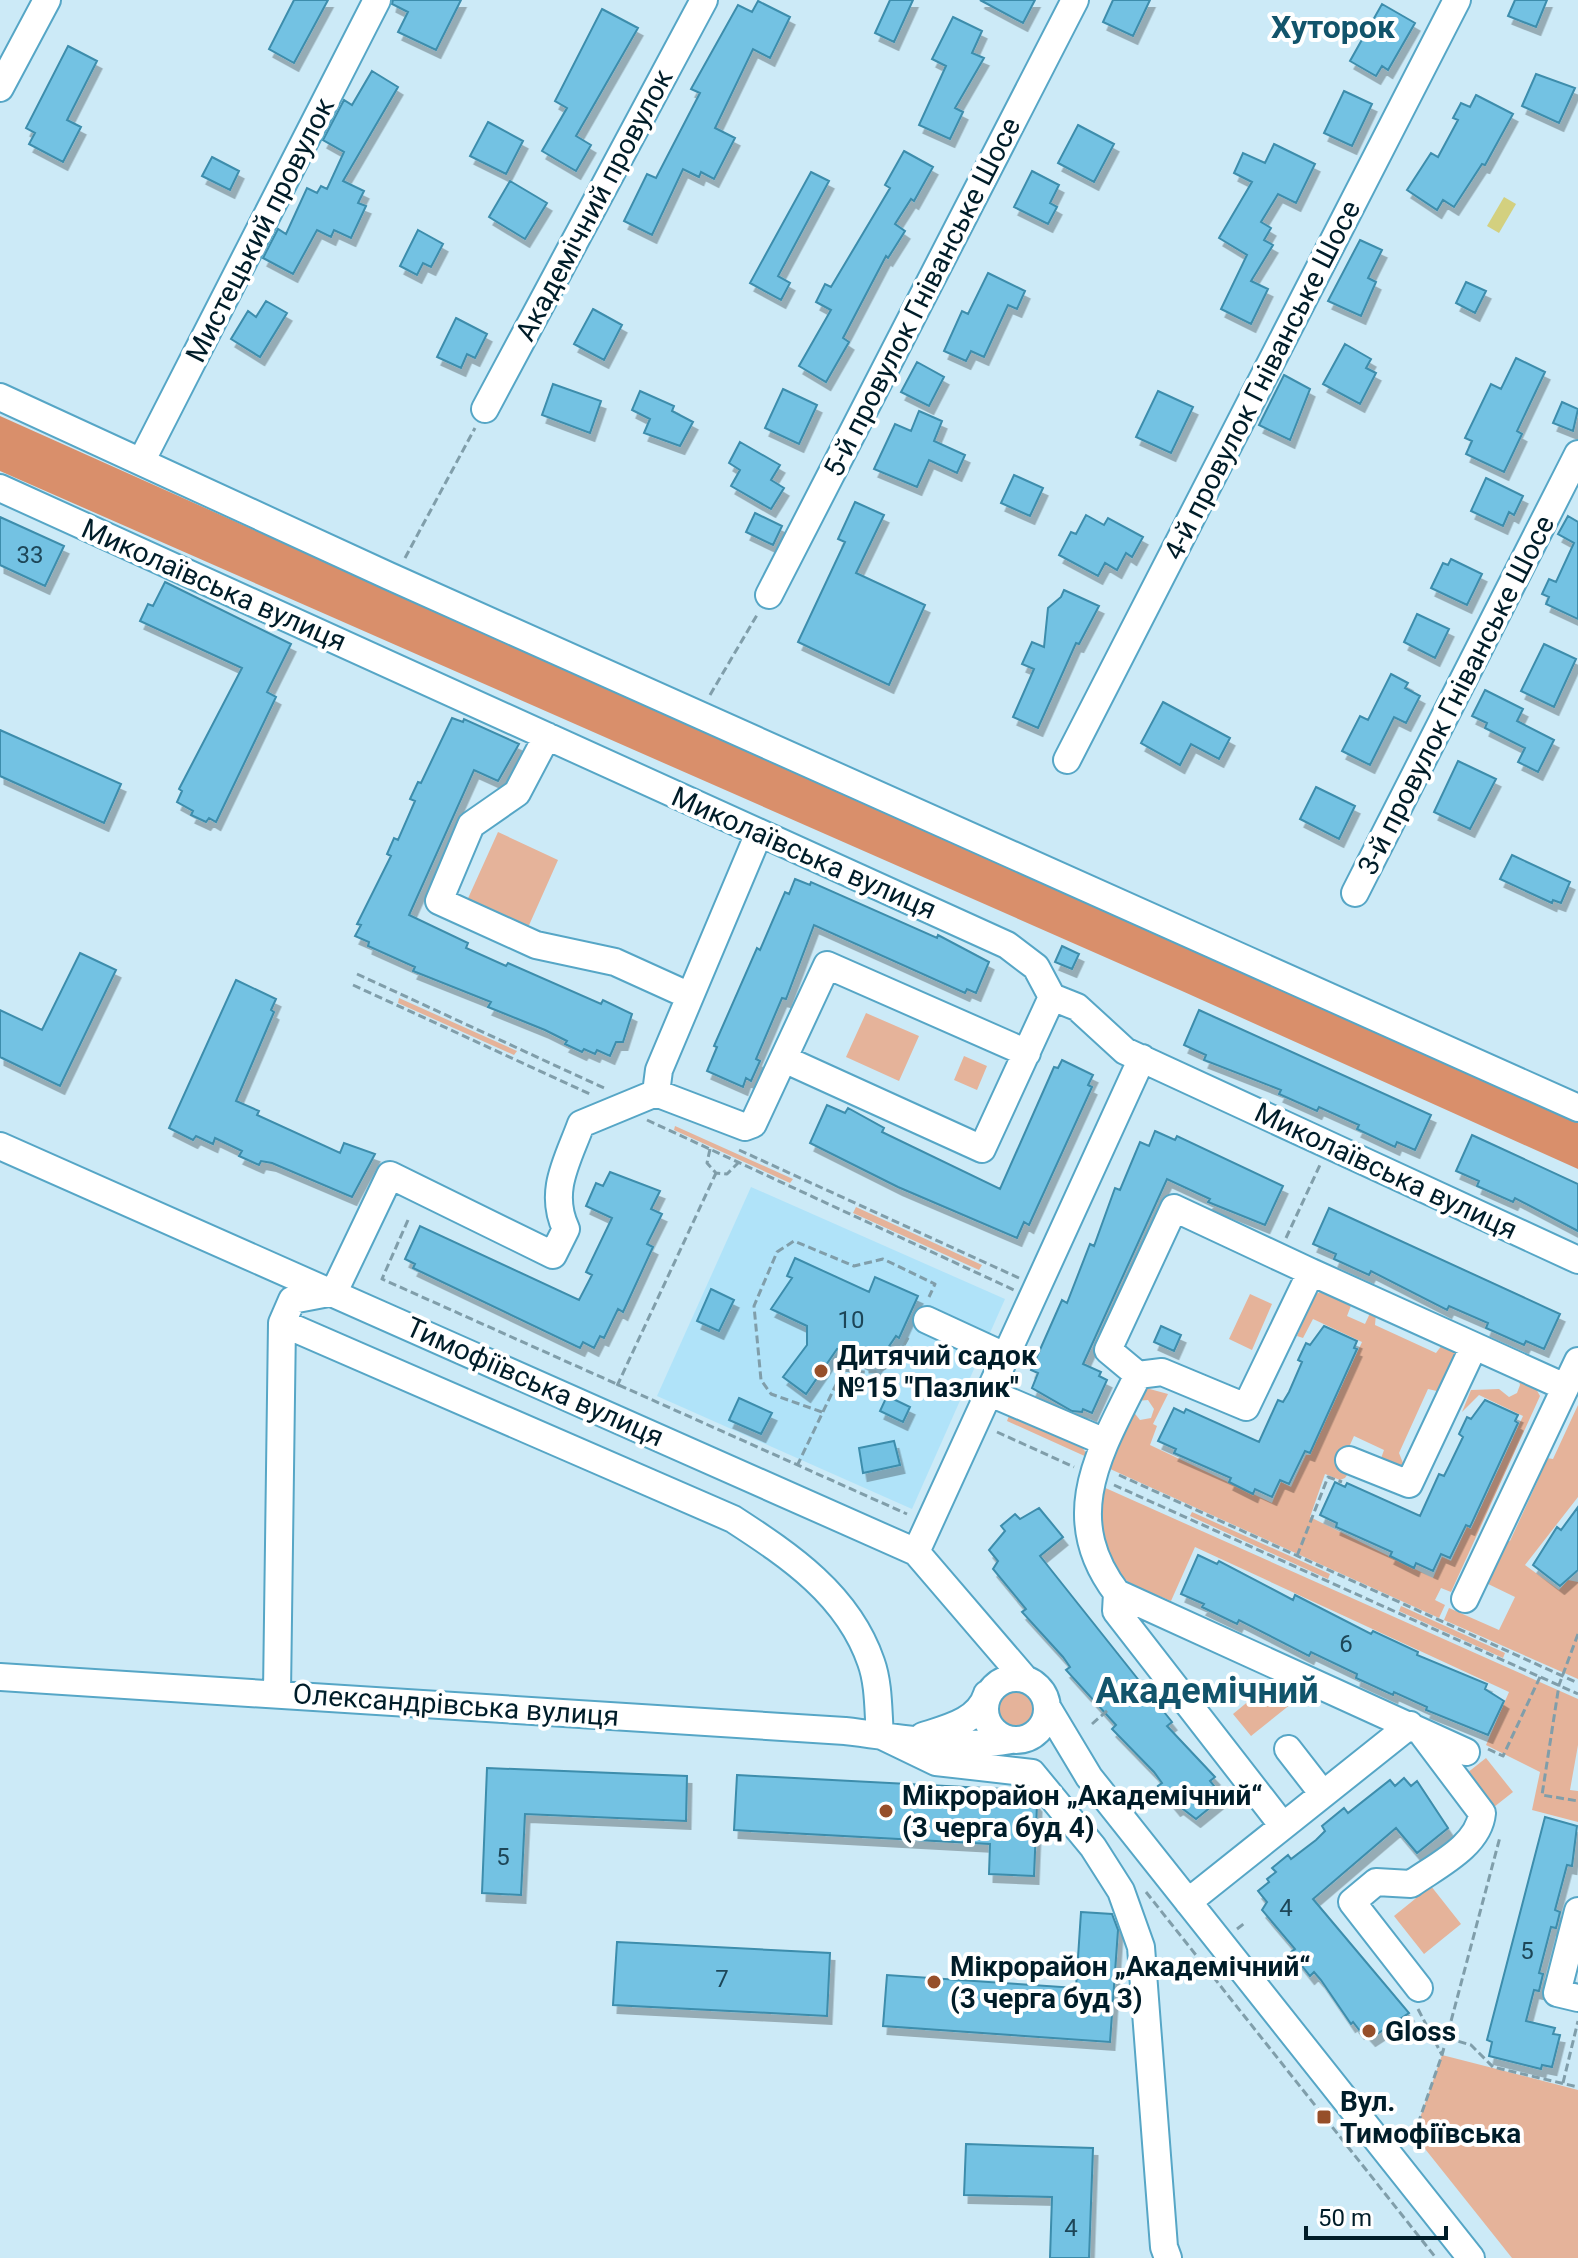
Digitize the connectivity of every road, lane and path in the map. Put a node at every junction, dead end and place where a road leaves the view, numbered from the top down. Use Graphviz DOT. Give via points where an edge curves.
graph roads {
  1 [pos="47,0"];
  2 [pos="377,0"];
  3 [pos="704,0"];
  4 [pos="1075,0"];
  5 [pos="1457,0"];
  6 [pos="0,88"];
  7 [pos="0,397"];
  8 [pos="485,409"];
  9 [pos="1578,454"];
  10 [pos="142,460"];
  11 [pos="0,488"];
  12 [pos="389,576"];
  13 [pos="769,595"];
  14 [pos="699,715"];
  15 [pos="547,736"];
  16 [pos="1067,760"];
  17 [pos="759,833"];
  18 [pos="1355,893"];
  19 [pos="357,974"];
  20 [pos="353,985"];
  21 [pos="690,996"];
  22 [pos="1052,997"];
  23 [pos="1027,1053"];
  24 [pos="1142,1058"];
  25 [pos="784,1059"];
  26 [pos="637,1101"];
  27 [pos="1578,1108"];
  28 [pos="1329,1145"];
  29 [pos="0,1146"];
  30 [pos="735,1148"];
  31 [pos="710,1149"];
  32 [pos="739,1162"];
  33 [pos="716,1173"];
  34 [pos="830,1192"];
  35 [pos="825,1202"];
  36 [pos="408,1220"];
  37 [pos="1278,1256"];
  38 [pos="1578,1260"];
  39 [pos="1311,1272"];
  40 [pos="1022,1280"];
  41 [pos="1017,1291"];
  42 [pos="334,1292"];
  43 [pos="921,1318"];
  44 [pos="282,1323"];
  45 [pos="1474,1346"];
  46 [pos="1005,1356"];
  47 [pos="1578,1361"];
  48 [pos="1138,1375"];
  49 [pos="617,1386"];
  50 [pos="1565,1387"];
  51 [pos="988,1392"];
  52 [pos="822,1412"];
  53 [pos="994,1424"];
  54 [pos="1105,1442"];
  55 [pos="1359,1464"];
  56 [pos="1084,1465"];
  57 [pos="797,1466"];
  58 [pos="1113,1472"];
  59 [pos="1108,1483"];
  60 [pos="915,1517"];
  61 [pos="916,1552"];
  62 [pos="1297,1556"];
  63 [pos="1117,1593"];
  64 [pos="1465,1599"];
  65 [pos="964,1611"];
  66 [pos="1578,1634"];
  67 [pos="1562,1676"];
  68 [pos="0,1677"];
  69 [pos="1540,1677"];
  70 [pos="1025,1679"];
  71 [pos="1578,1683"];
  72 [pos="1559,1685"];
  73 [pos="277,1692"];
  74 [pos="1578,1694"];
  75 [pos="987,1698"];
  76 [pos="1047,1707"];
  77 [pos="1109,1709"];
  78 [pos="1092,1724"];
  79 [pos="1415,1728"];
  80 [pos="880,1735"];
  81 [pos="912,1739"];
  82 [pos="1016,1740"];
  83 [pos="1288,1749"];
  84 [pos="1466,1752"];
  85 [pos="1089,1777"];
  86 [pos="1323,1794"];
  87 [pos="1578,1801"];
  88 [pos="1283,1826"];
  89 [pos="1499,1826"];
  90 [pos="1141,1885"];
  91 [pos="1188,1902"];
  92 [pos="1578,1911"];
  93 [pos="1419,1988"];
  94 [pos="1578,1998"];
  95 [pos="1578,2021"];
  96 [pos="1447,2038"];
  97 [pos="1442,2055"];
  98 [pos="1563,2083"];
  99 [pos="1578,2087"];
  100 [pos="1414,2135"];
  101 [pos="1168,2258"];
  102 [pos="1436,2258"];
  103 [pos="1471,2258"];
  1 -- 6 [label="street"];
  2 -- 10 [label="street, Мистецький провулок"];
  3 -- 8 [label="street, Академічний провулок"];
  4 -- 13 [label="street, 5-й провулок Гніванське Шосе"];
  5 -- 16 [label="street, 4-й провулок Гніванське Шосе"];
  7 -- 10 [label="street"];
  8 -- 12 [label="path" via="408,555"];
  9 -- 18 [label="street, 3-й провулок Гніванське Шосе"];
  10 -- 12 [label="street"];
  11 -- 15 [label="street, Миколаївська вулиця"];
  12 -- 14 [label="street"];
  13 -- 14 [label="path"];
  14 -- 27 [label="street"];
  15 -- 17 [label="street, Миколаївська вулиця"];
  15 -- 21 [label="street" via="517,793 471,825 439,901 536,945 615,962"];
  17 -- 21 [label="street"];
  17 -- 22 [label="street, Миколаївська вулиця" via="1007,945 1036,967"];
  19 -- 26 [label="path"];
  20 -- 26 [label="path"];
  21 -- 26 [label="street" via="659,1070"];
  22 -- 23 [label="street"];
  22 -- 24 [label="street, Миколаївська вулиця" via="1077,1007 1125,1051"];
  23 -- 25 [label="street" via="827,965"];
  23 -- 25 [label="street" via="982,1149"];
  24 -- 28 [label="street, Миколаївська вулиця"];
  24 -- 46 [label="street"];
  25 -- 26 [label="street" via="753,1124 745,1127"];
  26 -- 31 [label="path"];
  26 -- 42 [label="street" via="581,1124 556,1189 566,1229 553,1255 390,1175"];
  28 -- 37 [label="path"];
  28 -- 38 [label="street, Миколаївська вулиця"];
  29 -- 42 [label="street, Тимофіївська вулиця"];
  30 -- 34 [label="path"];
  31 -- 32 [label="path"];
  31 -- 33 [label="path" via="707,1163"];
  32 -- 33 [label="path" via="727,1174"];
  32 -- 35 [label="path"];
  33 -- 49 [label="path"];
  34 -- 35 [label="path"];
  34 -- 40 [label="path"];
  35 -- 41 [label="path"];
  36 -- 49 [label="path" via="382,1279"];
  37 -- 39 [label="street"];
  37 -- 48 [label="street" via="1174,1208 1108,1350"];
  39 -- 45 [label="street"];
  39 -- 48 [label="street" via="1246,1407 1162,1372"];
  42 -- 44 [label="street" via="292,1300"];
  42 -- 61 [label="street, Тимофіївська вулиця"];
  43 -- 46 [label="street"];
  43 -- 52 [label="path" via="894,1365 883,1371 843,1370"];
  43 -- 52 [label="path" via="935,1284 883,1259 854,1266 794,1241 777,1252 754,1306 761,1380 771,1394"];
  44 -- 73 [label="street"];
  44 -- 80 [label="street" via="733,1519 790,1556 843,1607 857,1634 871,1662"];
  45 -- 50 [label="street"];
  45 -- 55 [label="street" via="1409,1484"];
  46 -- 51 [label="street"];
  47 -- 50 [label="street"];
  48 -- 54 [label="street"];
  49 -- 57 [label="path"];
  50 -- 64 [label="street"];
  51 -- 54 [label="street"];
  51 -- 61 [label="street"];
  52 -- 57 [label="path"];
  53 -- 56 [label="path" via="998,1432 1036,1450 1075,1467"];
  54 -- 63 [label="street" via="1088,1488 1086,1516 1101,1571"];
  55 -- 62 [label="path" via="1355,1484 1328,1477"];
  57 -- 60 [label="path"];
  58 -- 62 [label="path"];
  59 -- 69 [label="path"];
  61 -- 65 [label="street, Тимофіївська вулиця"];
  62 -- 67 [label="path"];
  63 -- 79 [label="street"];
  63 -- 88 [label="street" via="1116,1611"];
  65 -- 70 [label="street, Тимофіївська вулиця"];
  65 -- 75 [label="street" via="984,1643"];
  66 -- 67 [label="path"];
  67 -- 71 [label="path"];
  67 -- 72 [label="path"];
  68 -- 73 [label="street, Олександрівська вулиця"];
  69 -- 72 [label="path"];
  69 -- 84 [label="path" via="1503,1756 1471,1741"];
  70 -- 75 [label="street" via="1007,1679"];
  70 -- 76 [label="street" via="1040,1690"];
  72 -- 74 [label="path"];
  72 -- 87 [label="path" via="1542,1795"];
  73 -- 80 [label="street, Олександрівська вулиця"];
  75 -- 81 [label="street" via="960,1724"];
  75 -- 82 [label="street" via="989,1725"];
  76 -- 82 [label="street" via="1037,1732"];
  76 -- 85 [label="street"];
  77 -- 78 [label="path"];
  79 -- 84 [label="street"];
  79 -- 86 [label="street"];
  79 -- 93 [label="street" via="1482,1813 1481,1827 1471,1840 1411,1884 1376,1882 1352,1902"];
  80 -- 81 [label="street, Олександрівська вулиця"];
  80 -- 101 [label="street" via="936,1762 1032,1773 1093,1847 1121,1891 1141,1947"];
  81 -- 82 [label="street, Олександрівська вулиця" via="989,1744"];
  82 -- 85 [label="street" via="1055,1749"];
  83 -- 86 [label="street"];
  85 -- 91 [label="street"];
  86 -- 88 [label="street"];
  88 -- 91 [label="street"];
  89 -- 96 [label="path"];
  90 -- 102 [label="path"];
  91 -- 103 [label="street"];
  92 -- 94 [label="street" via="1557,1993"];
  93 -- 97 [label="path" via="1417,2008"];
  95 -- 98 [label="path"];
  96 -- 97 [label="path"];
  96 -- 98 [label="path" via="1471,2045 1493,2067"];
  97 -- 100 [label="path"];
  98 -- 99 [label="path"];
}
